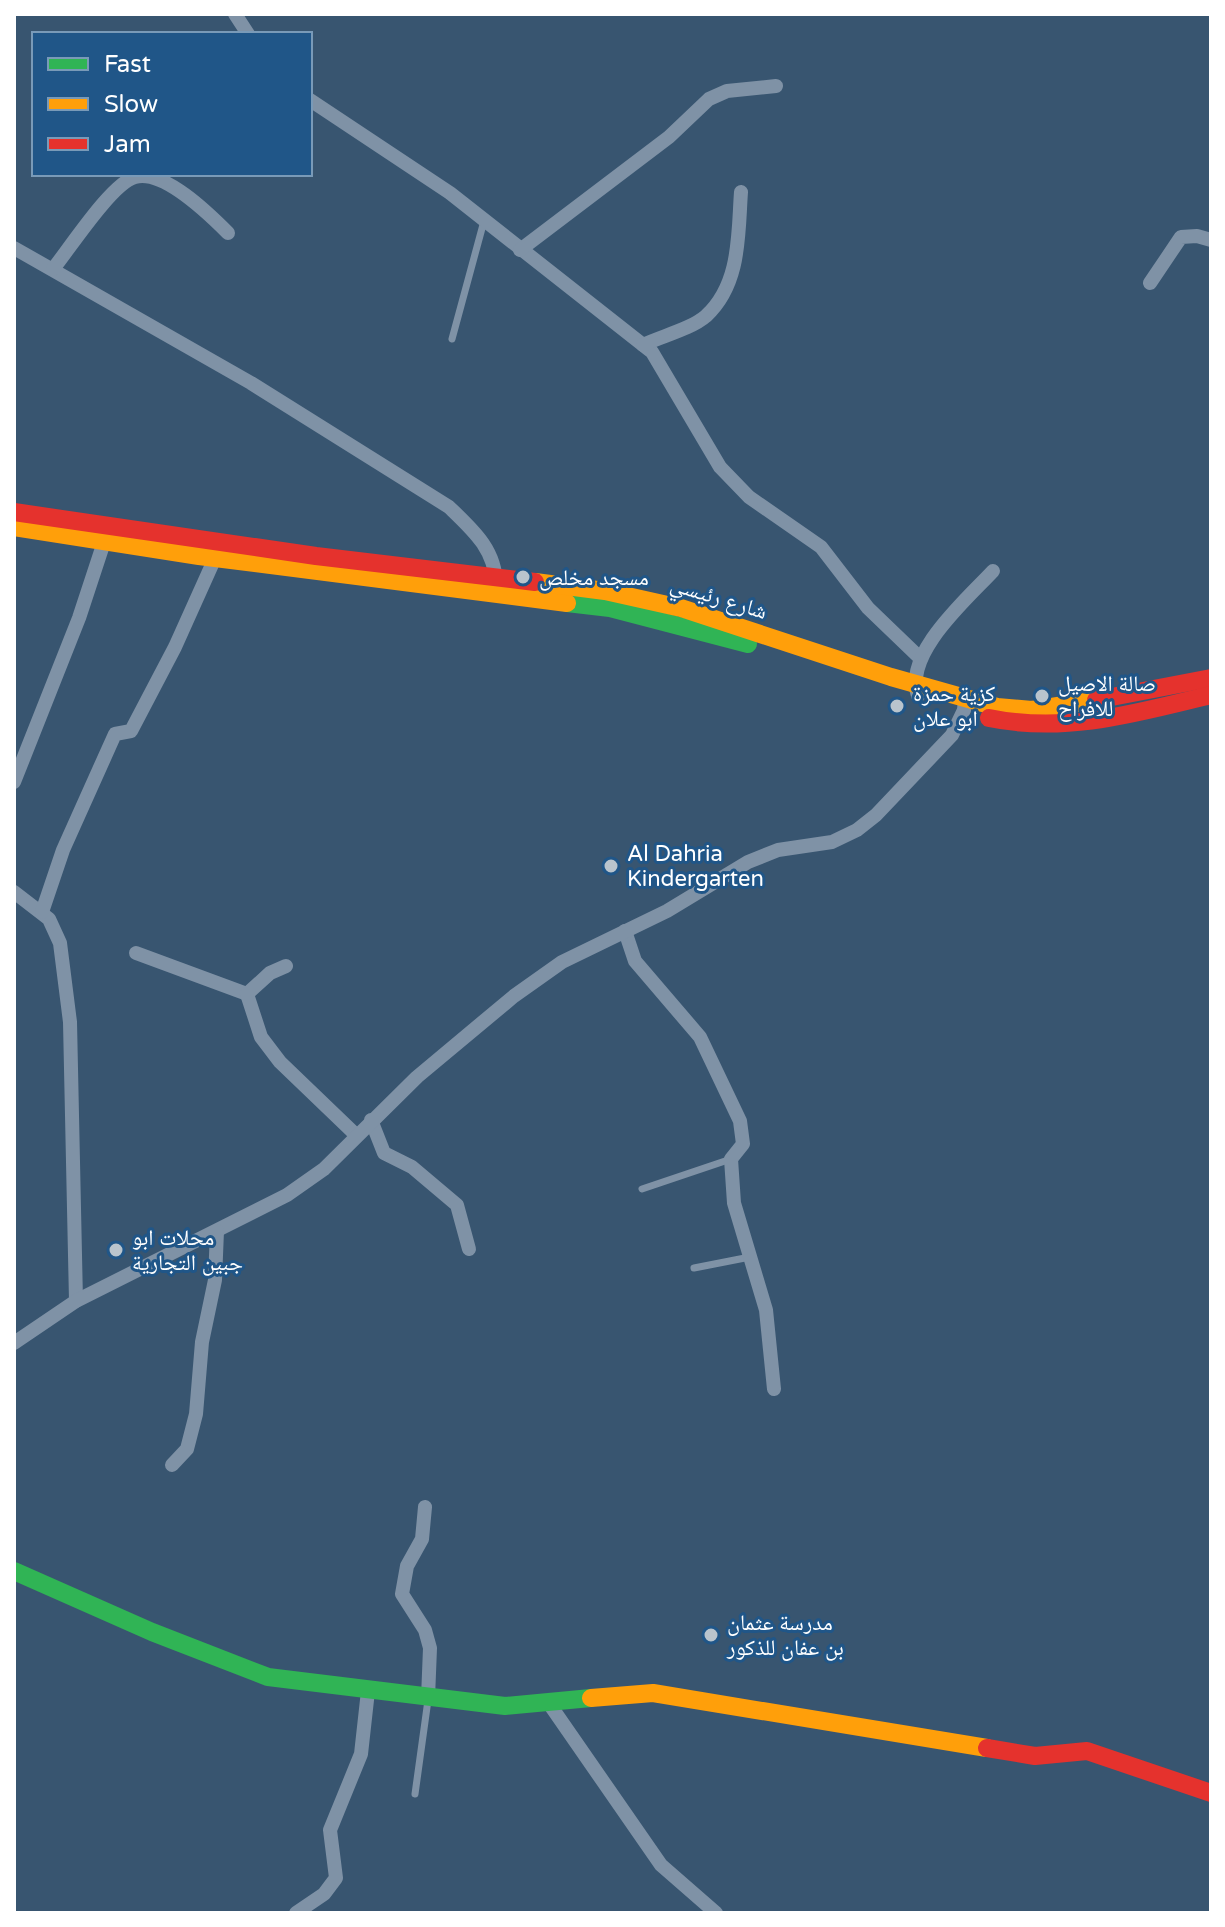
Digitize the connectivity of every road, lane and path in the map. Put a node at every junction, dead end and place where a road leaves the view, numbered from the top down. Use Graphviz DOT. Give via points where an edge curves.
graph roads {
  1 [pos="235,14"];
  2 [pos="247,32"];
  3 [pos="776,86"];
  4 [pos="312,101"];
  5 [pos="741,192"];
  6 [pos="485,219"];
  7 [pos="228,233"];
  8 [pos="1211,240"];
  9 [pos="14,248"];
  10 [pos="520,250"];
  11 [pos="53,269"];
  12 [pos="1150,283"];
  13 [pos="452,339"];
  14 [pos="643,345"];
  15 [pos="14,512"];
  16 [pos="14,527"];
  17 [pos="106,532"];
  18 [pos="215,558"];
  19 [pos="993,571"];
  20 [pos="496,585"];
  21 [pos="920,658"];
  22 [pos="1211,678"];
  23 [pos="916,690"];
  24 [pos="1211,695"];
  25 [pos="965,704"];
  26 [pos="14,782"];
  27 [pos="14,892"];
  28 [pos="42,912"];
  29 [pos="625,931"];
  30 [pos="136,953"];
  31 [pos="286,966"];
  32 [pos="247,994"];
  33 [pos="371,1120"];
  34 [pos="356,1135"];
  35 [pos="731,1159"];
  36 [pos="642,1189"];
  37 [pos="217,1231"];
  38 [pos="469,1249"];
  39 [pos="750,1257"];
  40 [pos="694,1268"];
  41 [pos="76,1301"];
  42 [pos="14,1343"];
  43 [pos="774,1389"];
  44 [pos="172,1465"];
  45 [pos="425,1507"];
  46 [pos="14,1571"];
  47 [pos="368,1691"];
  48 [pos="428,1698"];
  49 [pos="548,1702"];
  50 [pos="1211,1793"];
  51 [pos="415,1794"];
  52 [pos="296,1913"];
  53 [pos="716,1913"];
  1 -- 2 [label="street"];
  3 -- 10 [label="street" via="727,91 709,99 669,137"];
  4 -- 6 [label="street"];
  5 -- 14 [label="street" via="737,261 725,288 706,316"];
  6 -- 10 [label="street"];
  6 -- 13 [label="lane"];
  7 -- 11 [label="street" via="197,201 150,177 137,176 121,185"];
  8 -- 12 [label="street" via="1181,237"];
  9 -- 11 [label="street"];
  10 -- 14 [label="street"];
  11 -- 20 [label="street" via="251,383 449,507 490,553"];
  14 -- 21 [label="street" via="720,467 749,497 821,547 868,608"];
  15 -- 17 [label="main road, شارع رئيسي"];
  16 -- 17 [label="main road, شارع رئيسي"];
  17 -- 18 [label="main road, شارع رئيسي"];
  17 -- 20 [label="main road, شارع رئيسي" via="316,556"];
  17 -- 26 [label="street"];
  18 -- 20 [label="main road, شارع رئيسي"];
  18 -- 28 [label="street" via="131,731 115,734 63,850"];
  19 -- 21 [label="street"];
  20 -- 23 [label="main road, شارع رئيسي" via="605,591 681,608"];
  21 -- 23 [label="street"];
  22 -- 25 [label="main road, شارع رئيسي" via="1032,710"];
  23 -- 25 [label="main road, شارع رئيسي"];
  24 -- 25 [label="main road, شارع رئيسي" via="1065,724 1029,725"];
  25 -- 29 [label="street" via="952,735 857,830 832,842 763,855"];
  27 -- 28 [label="street"];
  28 -- 41 [label="street" via="58,936 70,1022"];
  29 -- 33 [label="street" via="562,962 514,996"];
  29 -- 35 [label="street" via="635,961 700,1037 721,1079 740,1121 743,1144"];
  30 -- 32 [label="street"];
  31 -- 32 [label="street"];
  32 -- 34 [label="street" via="261,1037 280,1062"];
  33 -- 34 [label="street"];
  33 -- 38 [label="street" via="384,1153 412,1167 457,1205"];
  34 -- 37 [label="street" via="324,1169 287,1195"];
  35 -- 36 [label="lane"];
  35 -- 39 [label="street" via="734,1203"];
  37 -- 41 [label="street"];
  37 -- 44 [label="street" via="196,1414 187,1449"];
  39 -- 40 [label="lane"];
  39 -- 43 [label="street" via="766,1310"];
  41 -- 42 [label="street"];
  45 -- 48 [label="street" via="422,1539 407,1566 402,1594 430,1648"];
  46 -- 47 [label="main road" via="268,1677"];
  47 -- 48 [label="main road"];
  47 -- 52 [label="street" via="361,1754 330,1830 336,1878 329,1890"];
  48 -- 49 [label="main road" via="505,1706"];
  48 -- 51 [label="lane"];
  49 -- 50 [label="main road" via="653,1693 1035,1756 1087,1751"];
  49 -- 53 [label="street" via="661,1865"];
}
